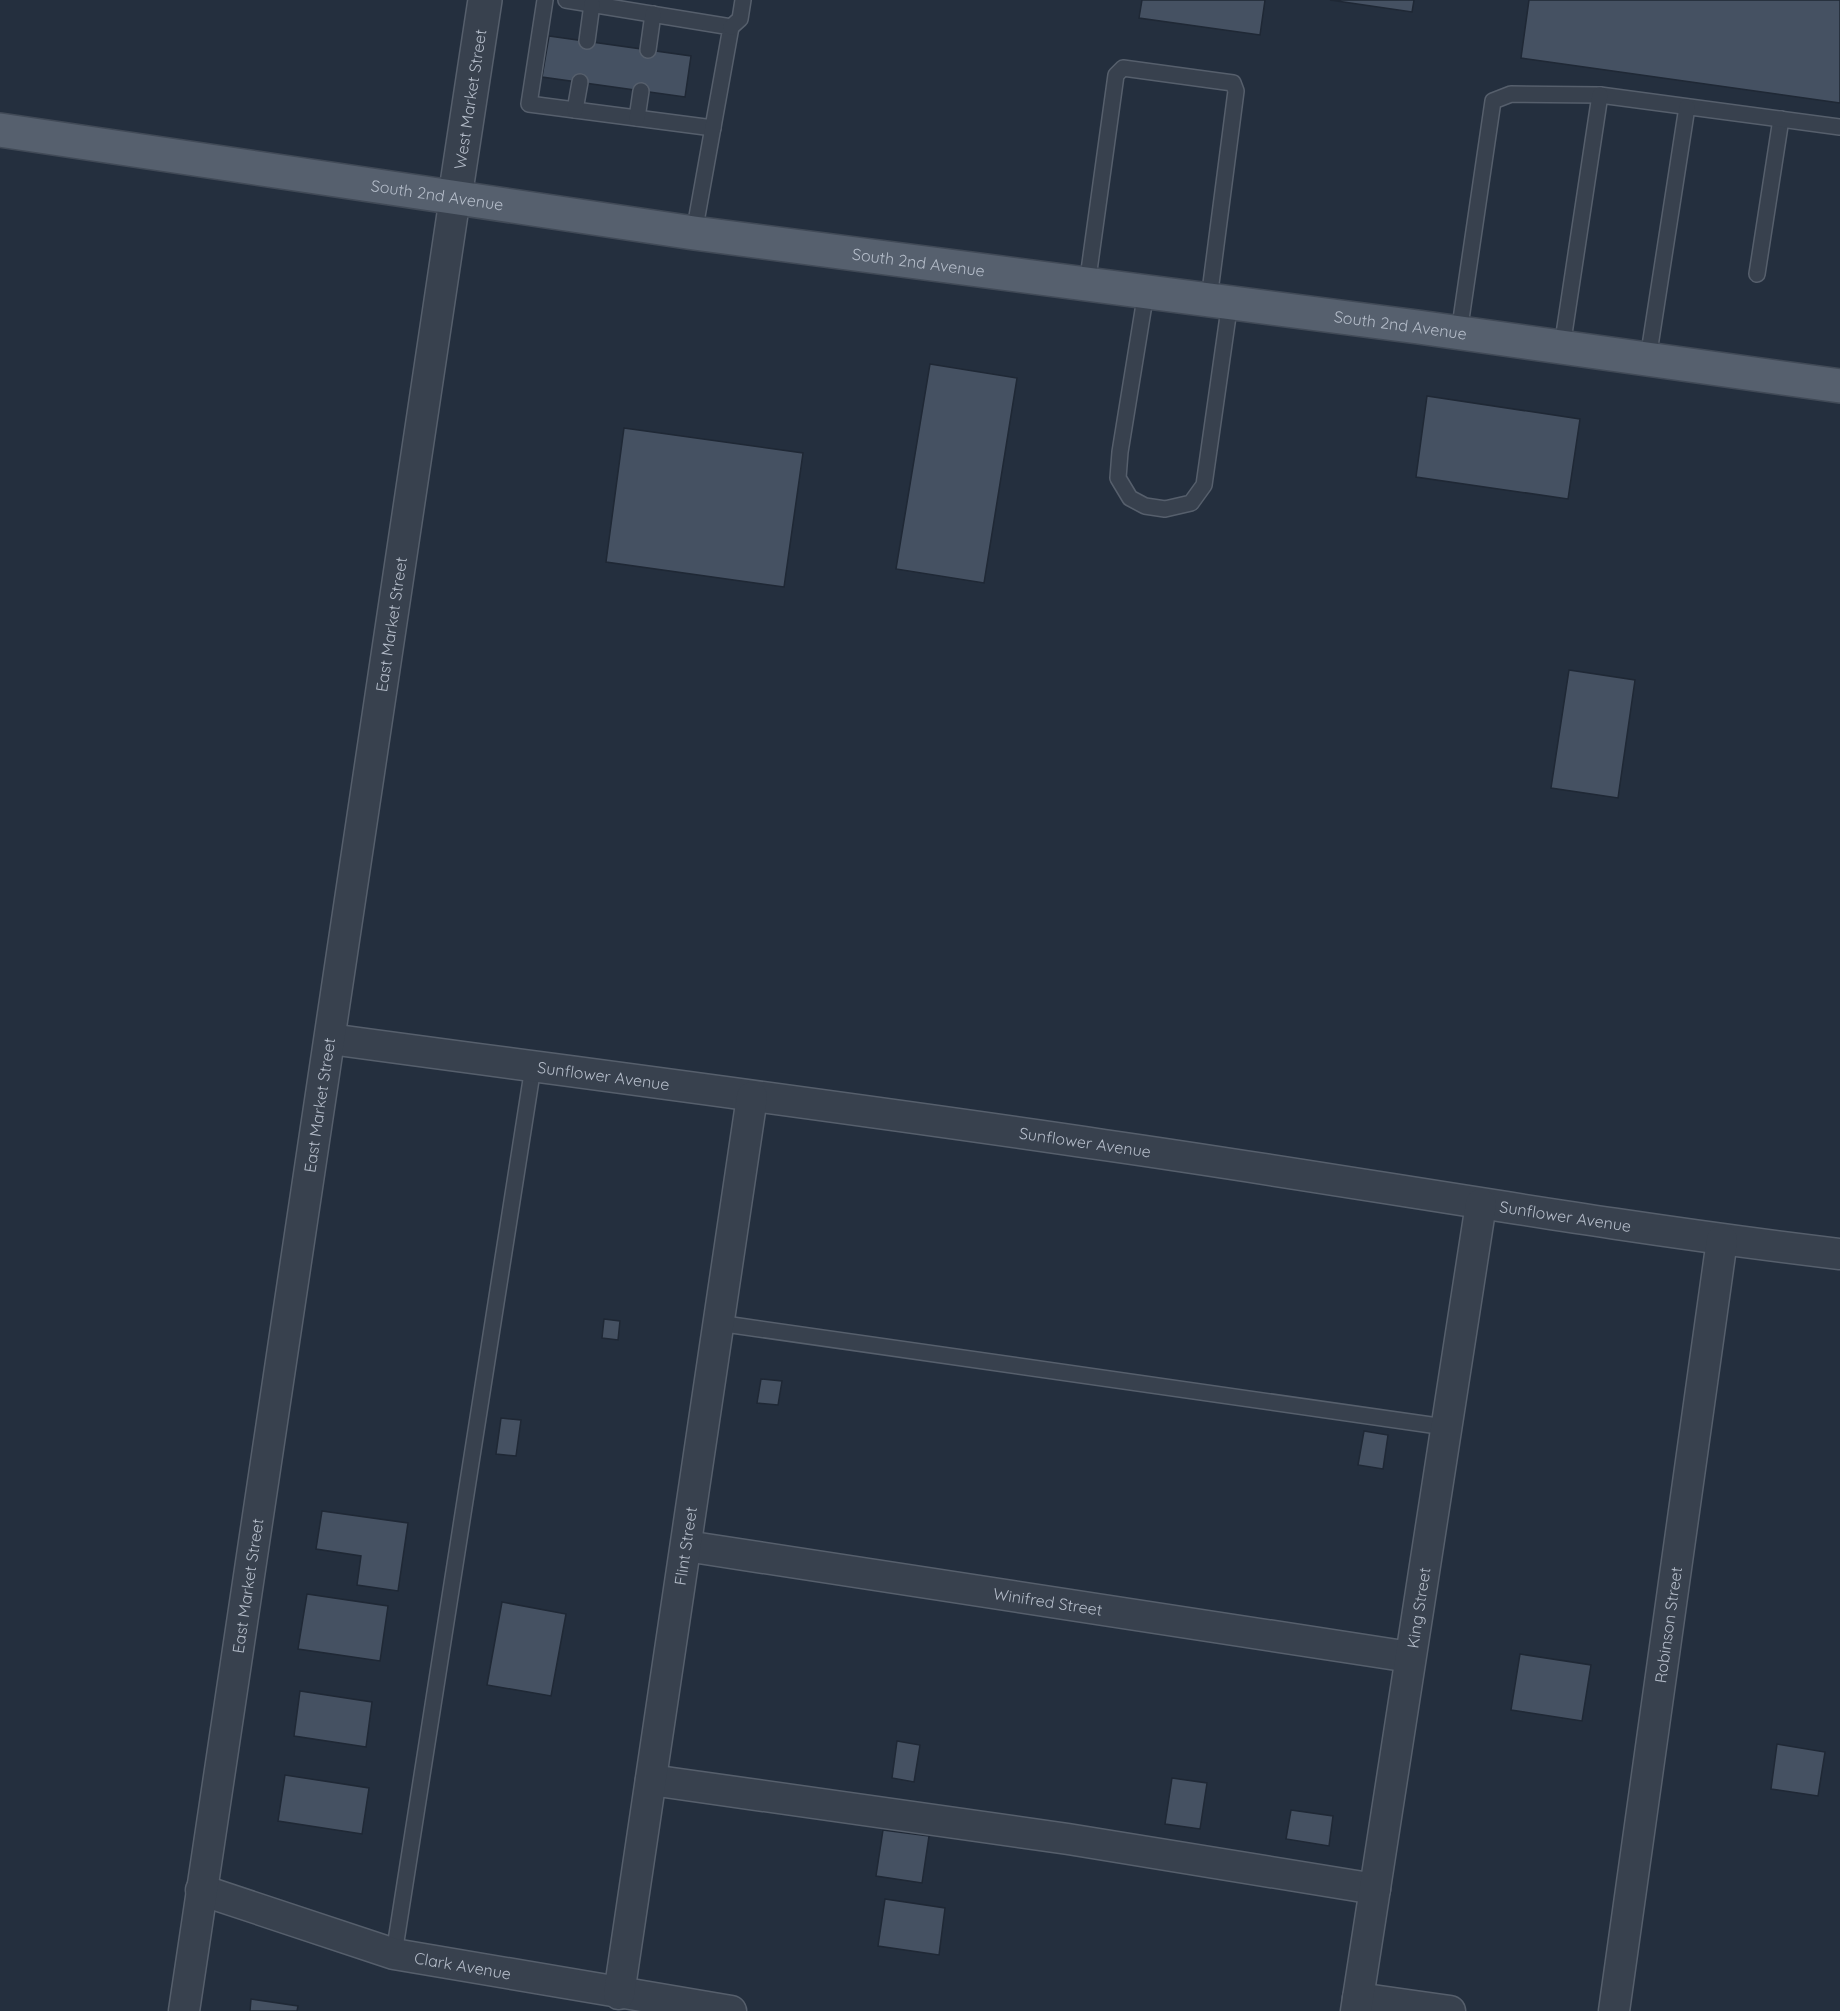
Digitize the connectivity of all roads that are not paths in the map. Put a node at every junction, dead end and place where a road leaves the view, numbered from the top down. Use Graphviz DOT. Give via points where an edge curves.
graph roads {
  1 [pos="485,0"];
  2 [pos="546,0"];
  3 [pos="570,0"];
  4 [pos="743,0"];
  5 [pos="592,4"];
  6 [pos="653,14"];
  7 [pos="731,27"];
  8 [pos="586,41"];
  9 [pos="648,50"];
  10 [pos="580,82"];
  11 [pos="641,91"];
  12 [pos="1600,95"];
  13 [pos="1687,107"];
  14 [pos="575,110"];
  15 [pos="637,118"];
  16 [pos="1781,119"];
  17 [pos="1840,127"];
  18 [pos="713,128"];
  19 [pos="0,130"];
  20 [pos="455,197"];
  21 [pos="694,233"];
  22 [pos="1757,274"];
  23 [pos="1087,285"];
  24 [pos="1146,291"];
  25 [pos="1219,301"];
  26 [pos="1459,333"];
  27 [pos="1562,347"];
  28 [pos="1648,359"];
  29 [pos="1840,386"];
  30 [pos="330,1039"];
  31 [pos="533,1067"];
  32 [pos="752,1097"];
  33 [pos="1480,1204"];
  34 [pos="1722,1240"];
  35 [pos="1840,1254"];
  36 [pos="718,1323"];
  37 [pos="1445,1427"];
  38 [pos="686,1546"];
  39 [pos="1410,1657"];
  40 [pos="651,1780"];
  41 [pos="1375,1889"];
  42 [pos="201,1890"];
  43 [pos="394,1954"];
  44 [pos="620,1994"];
  45 [pos="1357,2005"];
  46 [pos="184,2011"];
  47 [pos="731,2011"];
  48 [pos="1450,2011"];
  49 [pos="1614,2011"];
  1 -- 20 [label="street, West Market Street"];
  2 -- 14 [label="lane" via="529,104"];
  3 -- 5 [label="lane"];
  4 -- 7 [label="lane" via="741,19"];
  5 -- 6 [label="lane"];
  5 -- 8 [label="lane"];
  6 -- 7 [label="lane"];
  6 -- 9 [label="lane"];
  7 -- 18 [label="lane"];
  10 -- 14 [label="lane"];
  11 -- 15 [label="lane"];
  12 -- 13 [label="lane"];
  12 -- 26 [label="lane" via="1511,94 1493,101"];
  12 -- 27 [label="lane"];
  13 -- 16 [label="lane"];
  13 -- 28 [label="lane"];
  14 -- 15 [label="lane"];
  15 -- 18 [label="lane"];
  16 -- 17 [label="lane"];
  16 -- 22 [label="lane"];
  18 -- 21 [label="lane"];
  19 -- 20 [label="main road, South 2nd Avenue"];
  20 -- 21 [label="main road, South 2nd Avenue"];
  20 -- 30 [label="street, East Market Street"];
  21 -- 23 [label="main road, South 2nd Avenue"];
  23 -- 24 [label="main road, South 2nd Avenue"];
  23 -- 25 [label="lane" via="1116,75 1123,68 1233,83 1236,91"];
  24 -- 25 [label="main road, South 2nd Avenue"];
  24 -- 25 [label="lane" via="1118,478 1130,498 1145,506 1165,509 1191,503 1204,485"];
  25 -- 26 [label="main road, South 2nd Avenue"];
  26 -- 27 [label="main road, South 2nd Avenue"];
  27 -- 28 [label="main road, South 2nd Avenue"];
  28 -- 29 [label="main road, South 2nd Avenue"];
  30 -- 31 [label="street, Sunflower Avenue"];
  30 -- 42 [label="street, East Market Street"];
  31 -- 32 [label="street, Sunflower Avenue"];
  31 -- 43 [label="lane"];
  32 -- 33 [label="street, Sunflower Avenue" via="1105,1145"];
  32 -- 36 [label="street, Flint Street"];
  33 -- 34 [label="street, Sunflower Avenue"];
  33 -- 37 [label="street, King Street"];
  34 -- 35 [label="street, Sunflower Avenue"];
  34 -- 49 [label="street, Robinson Street"];
  36 -- 37 [label="lane"];
  36 -- 38 [label="street, Flint Street"];
  37 -- 39 [label="street, King Street"];
  38 -- 39 [label="street, Winifred Street"];
  38 -- 40 [label="street, Flint Street"];
  39 -- 41 [label="street, King Street"];
  40 -- 41 [label="street" via="1068,1839"];
  40 -- 44 [label="street, Flint Street"];
  41 -- 45 [label="street, King Street"];
  42 -- 43 [label="street, Clark Avenue"];
  42 -- 46 [label="street, East Market Street"];
  43 -- 44 [label="street, Clark Avenue"];
  44 -- 47 [label="street, Clark Avenue"];
  45 -- 48 [label="street"];
}
